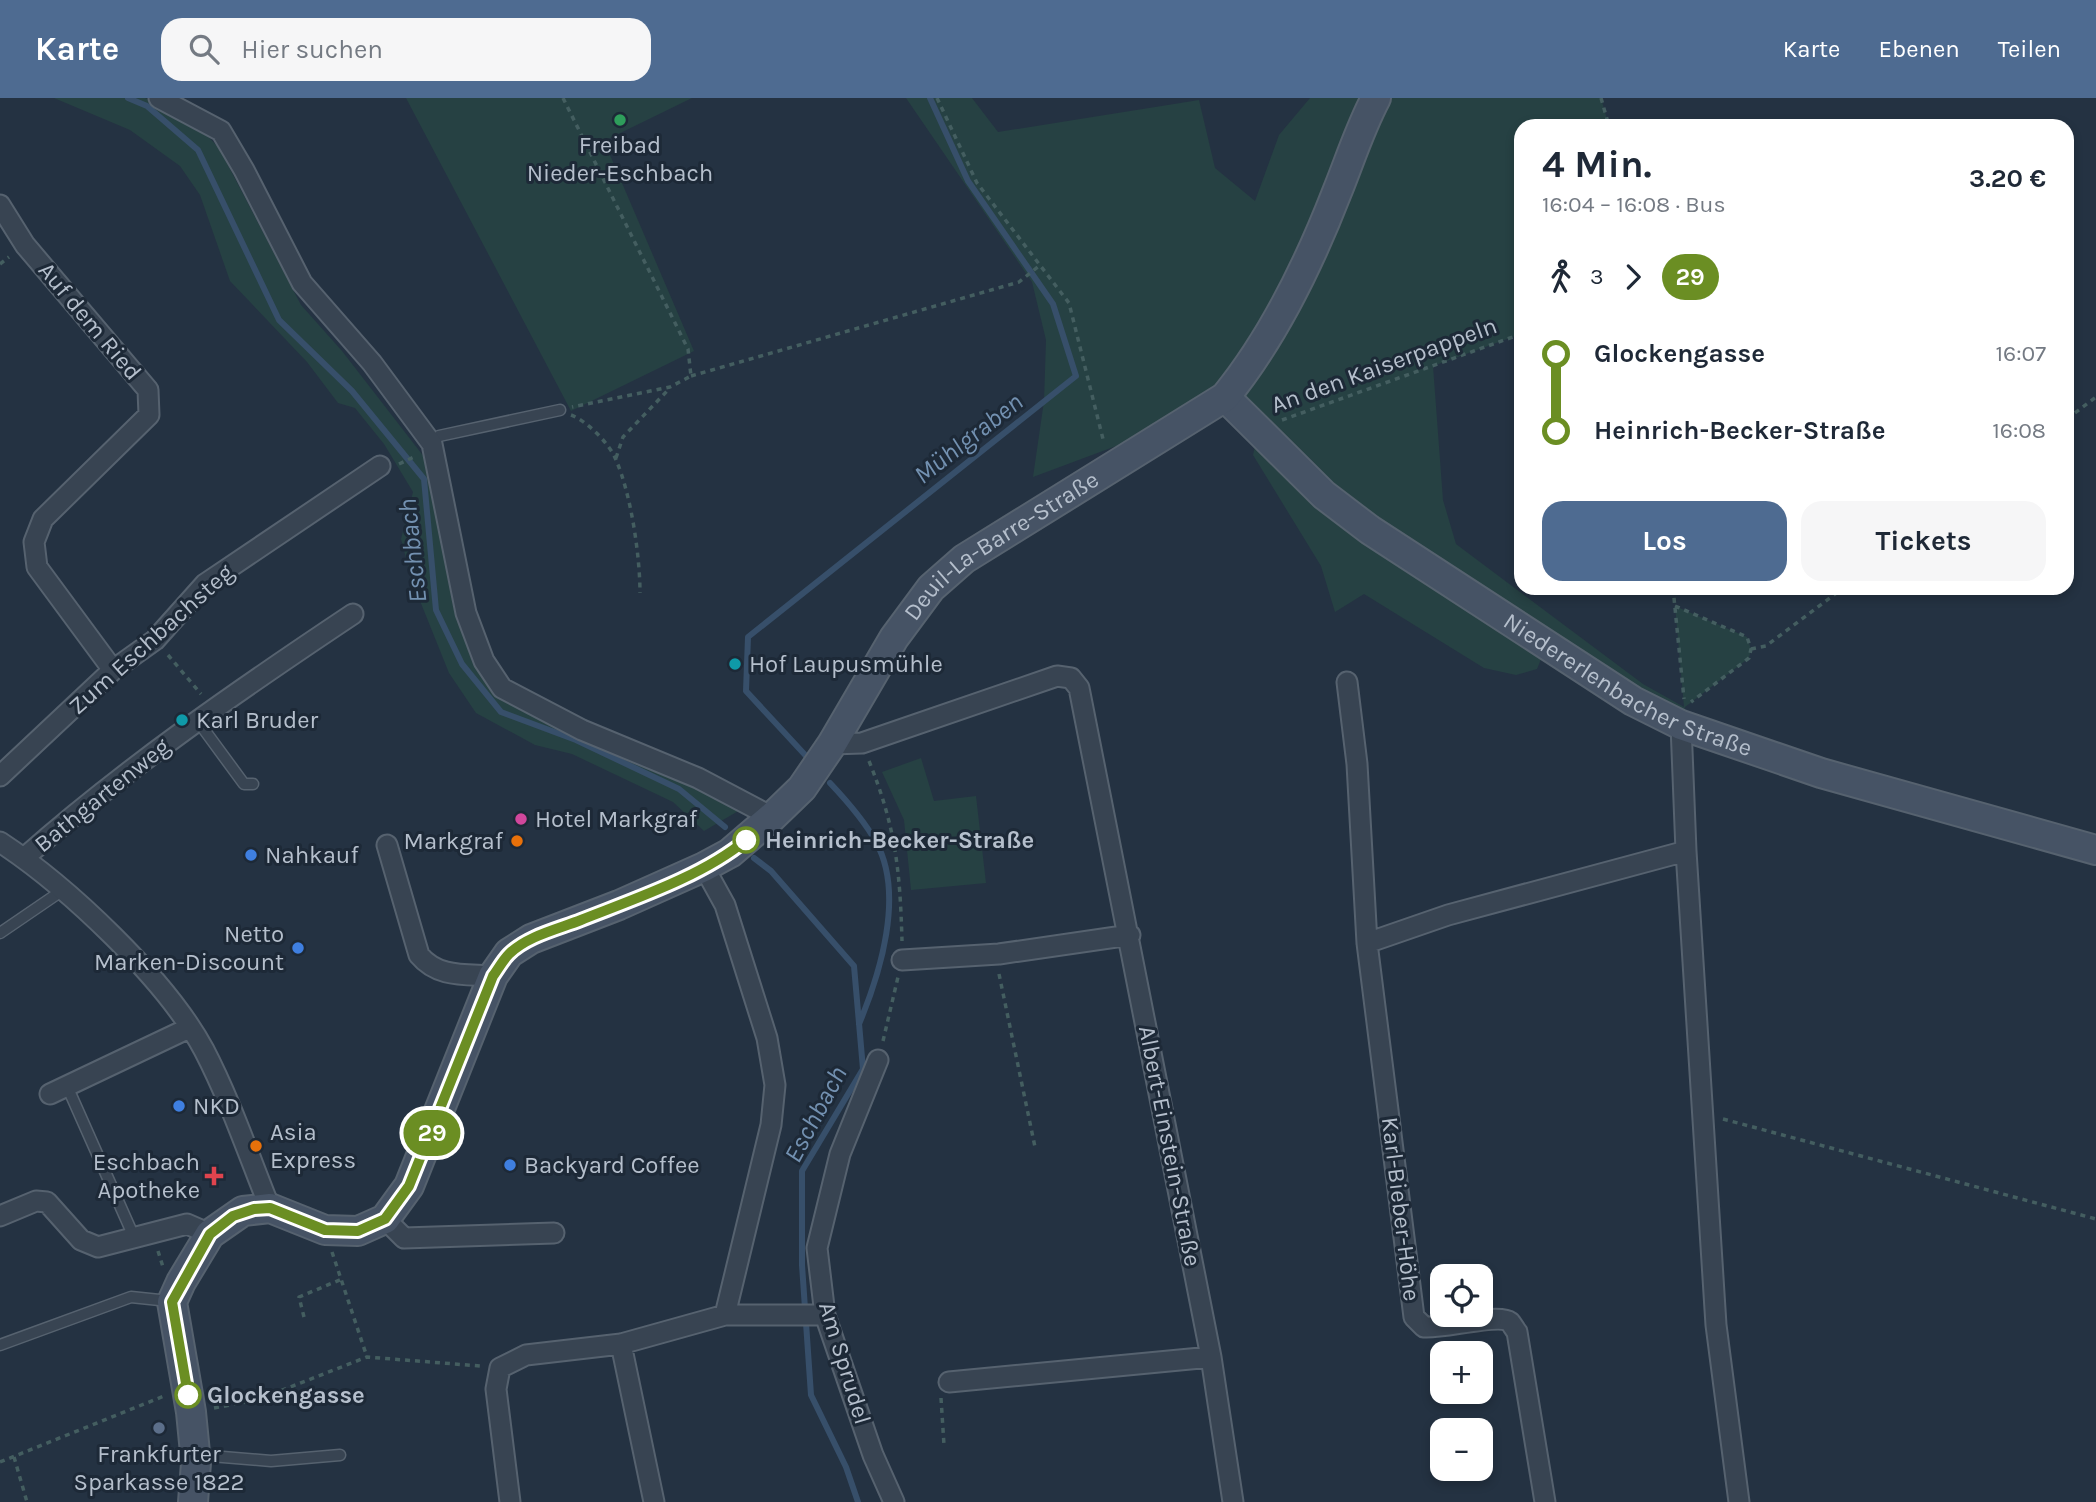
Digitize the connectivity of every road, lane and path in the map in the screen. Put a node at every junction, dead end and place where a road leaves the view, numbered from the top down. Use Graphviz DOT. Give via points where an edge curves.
graph roads {
  1 [pos="159,98"];
  2 [pos="564,98"];
  3 [pos="1376,98"];
  4 [pos="1601,98"];
  5 [pos="939,99"];
  6 [pos="1607,119"];
  7 [pos="0,205"];
  8 [pos="1040,266"];
  9 [pos="1514,337"];
  10 [pos="691,376"];
  11 [pos="670,387"];
  12 [pos="1225,397"];
  13 [pos="2096,397"];
  14 [pos="560,410"];
  15 [pos="2074,414"];
  16 [pos="1259,428"];
  17 [pos="432,444"];
  18 [pos="412,458"];
  19 [pos="616,458"];
  20 [pos="405,461"];
  21 [pos="380,466"];
  22 [pos="1110,467"];
  23 [pos="640,593"];
  24 [pos="1674,595"];
  25 [pos="1834,595"];
  26 [pos="1675,607"];
  27 [pos="353,614"];
  28 [pos="155,640"];
  29 [pos="1751,649"];
  30 [pos="113,670"];
  31 [pos="1347,682"];
  32 [pos="212,708"];
  33 [pos="1683,716"];
  34 [pos="196,720"];
  35 [pos="862,743"];
  36 [pos="832,744"];
  37 [pos="0,776"];
  38 [pos="253,784"];
  39 [pos="772,817"];
  40 [pos="0,842"];
  41 [pos="387,845"];
  42 [pos="2096,850"];
  43 [pos="1686,851"];
  44 [pos="24,858"];
  45 [pos="704,867"];
  46 [pos="63,890"];
  47 [pos="0,933"];
  48 [pos="1130,935"];
  49 [pos="1367,943"];
  50 [pos="999,954"];
  51 [pos="902,960"];
  52 [pos="493,976"];
  53 [pos="189,1028"];
  54 [pos="878,1060"];
  55 [pos="58,1090"];
  56 [pos="1702,1115"];
  57 [pos="1035,1147"];
  58 [pos="270,1208"];
  59 [pos="0,1216"];
  60 [pos="385,1219"];
  61 [pos="2096,1219"];
  62 [pos="325,1230"];
  63 [pos="554,1233"];
  64 [pos="210,1234"];
  65 [pos="134,1237"];
  66 [pos="342,1279"];
  67 [pos="172,1302"];
  68 [pos="725,1315"];
  69 [pos="825,1315"];
  70 [pos="304,1317"];
  71 [pos="621,1344"];
  72 [pos="0,1345"];
  73 [pos="367,1357"];
  74 [pos="1211,1357"];
  75 [pos="500,1368"];
  76 [pos="949,1382"];
  77 [pos="189,1400"];
  78 [pos="944,1445"];
  79 [pos="195,1455"];
  80 [pos="340,1455"];
  81 [pos="13,1456"];
  82 [pos="0,1462"];
  83 [pos="27,1502"];
  84 [pos="194,1502"];
  85 [pos="510,1502"];
  86 [pos="654,1502"];
  87 [pos="894,1502"];
  88 [pos="1233,1502"];
  89 [pos="1545,1502"];
  90 [pos="1739,1502"];
  1 -- 17 [label="street" via="221,131 302,283 372,363"];
  2 -- 10 [label="path" via="688,349"];
  3 -- 12 [label="street, Deuil-La-Barre-Straße" via="1283,310"];
  4 -- 6 [label="path"];
  5 -- 8 [label="path" via="976,183"];
  7 -- 30 [label="street, Auf dem Ried" via="25,245 148,390 149,415 43,519 34,542 37,567"];
  8 -- 10 [label="path" via="1019,282"];
  8 -- 22 [label="path" via="1069,303"];
  9 -- 16 [label="path, An den Kaiserpappeln"];
  10 -- 11 [label="path"];
  11 -- 14 [label="path"];
  11 -- 19 [label="path" via="624,437"];
  12 -- 16 [label="street, Niedererlenbacher Straße"];
  12 -- 22 [label="street, Deuil-La-Barre-Straße"];
  13 -- 15 [label="path"];
  14 -- 17 [label="lane" via="439,436"];
  14 -- 19 [label="path" via="583,420"];
  16 -- 33 [label="street, Niedererlenbacher Straße" via="1324,495 1370,530 1594,678"];
  17 -- 39 [label="street" via="466,613 484,661 502,688"];
  18 -- 20 [label="path"];
  19 -- 23 [label="path" via="629,510"];
  21 -- 28 [label="street, Zum Eschbachsteg" via="205,584"];
  22 -- 36 [label="street, Deuil-La-Barre-Straße" via="964,559 931,588 894,638"];
  24 -- 26 [label="path"];
  25 -- 29 [label="path" via="1766,646"];
  26 -- 29 [label="path" via="1746,638"];
  26 -- 33 [label="path"];
  27 -- 32 [label="street, Bathgartenweg"];
  28 -- 30 [label="street, Zum Eschbachsteg"];
  28 -- 32 [label="path"];
  29 -- 33 [label="path" via="1749,659"];
  30 -- 37 [label="street, Zum Eschbachsteg"];
  31 -- 49 [label="street, Karl-Bieber-Höhe" via="1360,804"];
  32 -- 34 [label="street, Bathgartenweg"];
  33 -- 42 [label="street, Niedererlenbacher Straße" via="1821,773"];
  33 -- 43 [label="street"];
  34 -- 38 [label="lane" via="244,784"];
  34 -- 44 [label="street, Bathgartenweg"];
  35 -- 36 [label="street, Albert-Einstein-Straße"];
  35 -- 48 [label="street, Albert-Einstein-Straße" via="1057,676 1071,678 1079,688"];
  35 -- 51 [label="path" via="887,807 900,873"];
  36 -- 39 [label="street, Deuil-La-Barre-Straße" via="802,788"];
  39 -- 45 [label="street, Deuil-La-Barre-Straße" via="730,853"];
  40 -- 44 [label="street"];
  41 -- 52 [label="street" via="419,955 429,968"];
  43 -- 49 [label="street" via="1448,915"];
  43 -- 56 [label="street"];
  44 -- 46 [label="street"];
  45 -- 52 [label="street, Deuil-La-Barre-Straße" via="531,939 509,953"];
  45 -- 68 [label="street" via="725,905 767,1038 775,1085 771,1125"];
  46 -- 47 [label="lane"];
  46 -- 53 [label="street" via="146,972"];
  48 -- 50 [label="street"];
  48 -- 74 [label="street, Albert-Einstein-Straße"];
  49 -- 89 [label="street, Karl-Bieber-Höhe" via="1414,1317 1424,1327 1439,1329 1500,1319 1511,1323 1517,1332"];
  50 -- 51 [label="street"];
  50 -- 57 [label="path" via="999,975"];
  51 -- 54 [label="path"];
  52 -- 60 [label="street, Deuil-La-Barre-Straße" via="409,1186"];
  53 -- 55 [label="street"];
  53 -- 58 [label="street" via="204,1049"];
  54 -- 69 [label="street, Am Sprudel" via="840,1154 817,1248"];
  55 -- 65 [label="lane"];
  56 -- 61 [label="path" via="1745,1122"];
  56 -- 90 [label="street" via="1716,1325"];
  58 -- 62 [label="street"];
  58 -- 64 [label="street" via="243,1210"];
  59 -- 65 [label="street" via="36,1200 47,1202 81,1240 98,1247"];
  60 -- 62 [label="street" via="358,1231"];
  60 -- 63 [label="street" via="404,1238"];
  62 -- 66 [label="path"];
  64 -- 65 [label="street" via="187,1224"];
  64 -- 67 [label="street"];
  66 -- 70 [label="path" via="299,1297"];
  66 -- 73 [label="path"];
  67 -- 72 [label="lane" via="131,1297"];
  67 -- 77 [label="street"];
  68 -- 69 [label="street"];
  68 -- 71 [label="street"];
  69 -- 87 [label="street, Am Sprudel"];
  71 -- 75 [label="street" via="526,1355"];
  71 -- 86 [label="street"];
  73 -- 75 [label="path"];
  73 -- 77 [label="path" via="257,1400"];
  74 -- 76 [label="street"];
  74 -- 88 [label="street, Albert-Einstein-Straße"];
  75 -- 85 [label="street" via="496,1389"];
  76 -- 78 [label="path" via="941,1394"];
  77 -- 79 [label="street"];
  77 -- 81 [label="path"];
  79 -- 80 [label="lane" via="271,1461"];
  79 -- 84 [label="street"];
  81 -- 82 [label="path"];
  81 -- 83 [label="path"];
}
